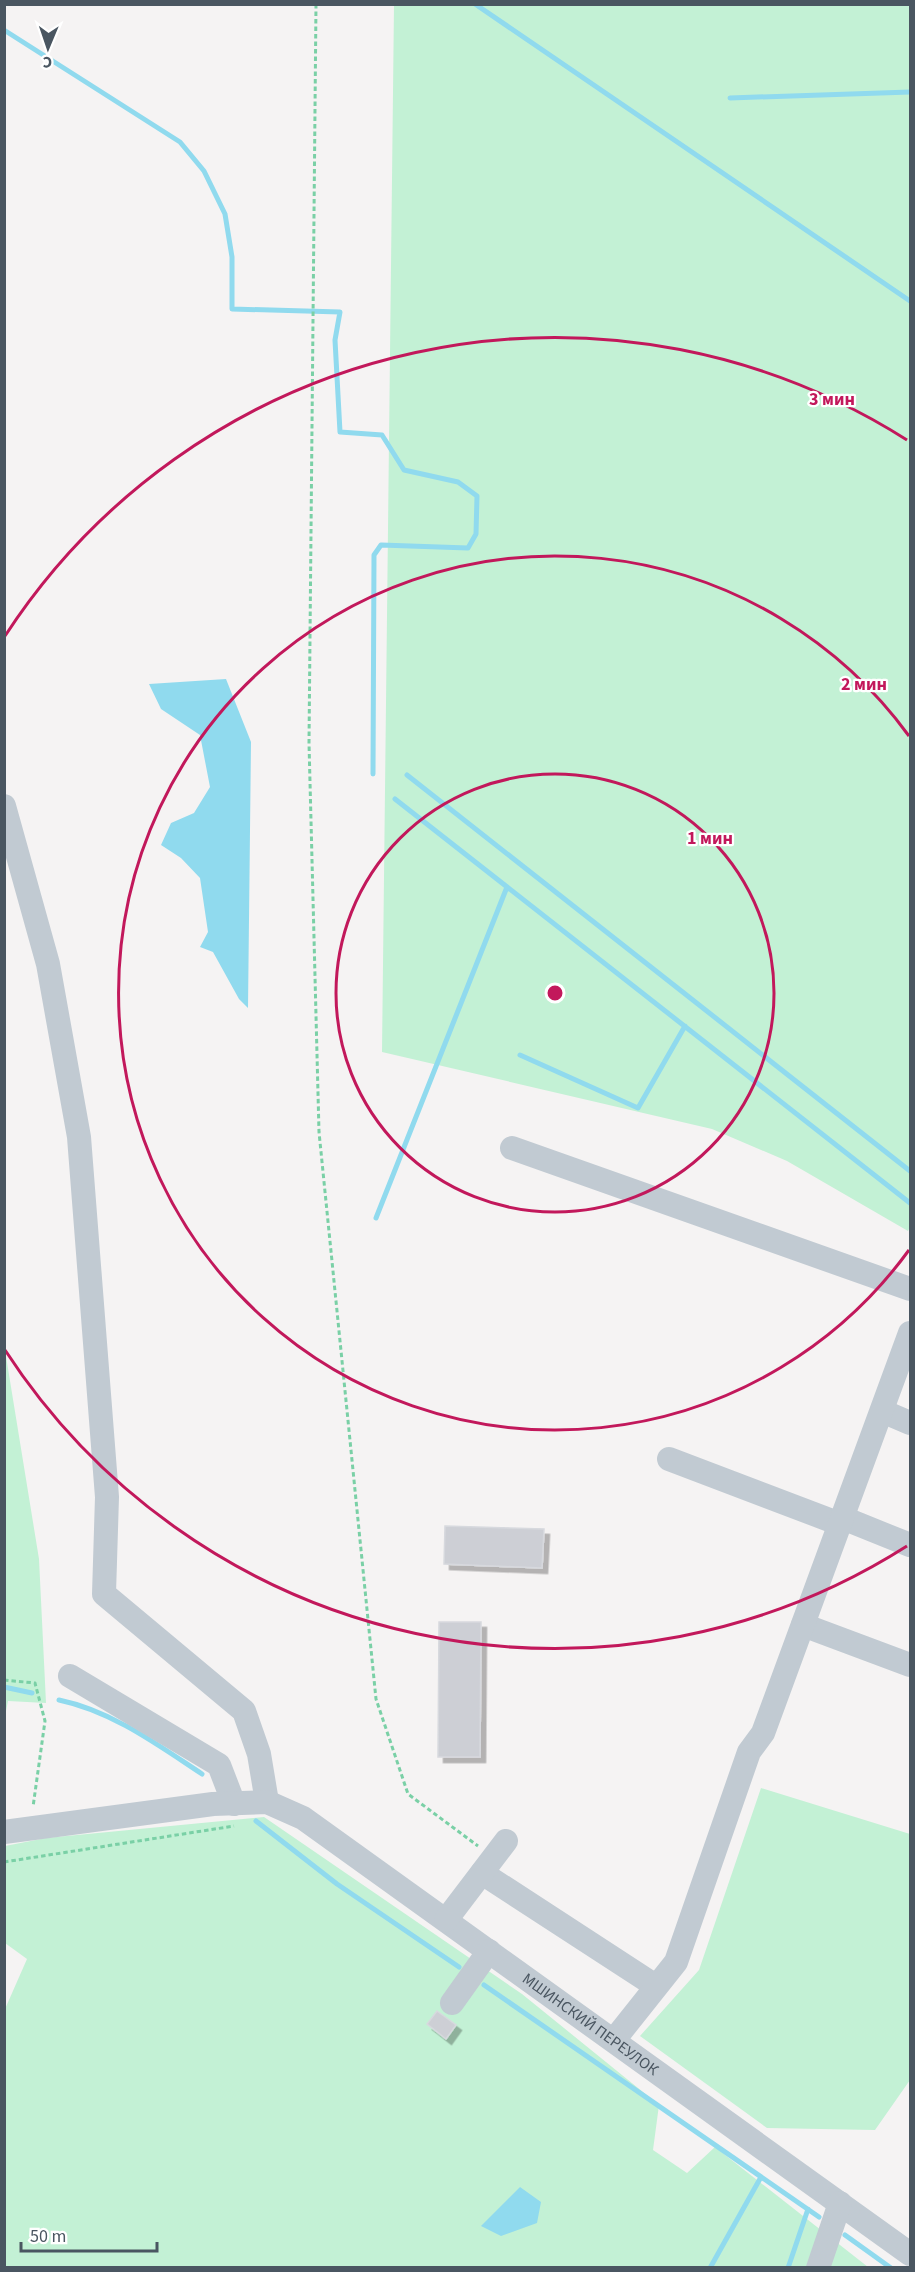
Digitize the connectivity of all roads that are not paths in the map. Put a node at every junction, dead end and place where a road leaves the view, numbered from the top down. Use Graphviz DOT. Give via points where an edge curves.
graph roads {
  1 [pos="4,806"];
  2 [pos="513,1148"];
  3 [pos="910,1289"];
  4 [pos="910,1333"];
  5 [pos="882,1411"];
  6 [pos="910,1423"];
  7 [pos="669,1459"];
  8 [pos="841,1521"];
  9 [pos="910,1545"];
  10 [pos="803,1625"];
  11 [pos="910,1665"];
  12 [pos="70,1676"];
  13 [pos="251,1803"];
  14 [pos="4,1832"];
  15 [pos="446,1920"];
  16 [pos="489,1951"];
  17 [pos="648,1981"];
  18 [pos="452,2003"];
  19 [pos="614,2040"];
  20 [pos="840,2203"];
  21 [pos="910,2254"];
  22 [pos="818,2268"];
  1 -- 13 [label="street" via="48,964 79,1137 107,1497 104,1594 244,1711 259,1754"];
  2 -- 3 [label="street"];
  4 -- 5 [label="street"];
  5 -- 6 [label="street"];
  5 -- 8 [label="street"];
  7 -- 8 [label="street"];
  8 -- 9 [label="street"];
  8 -- 10 [label="street"];
  10 -- 11 [label="street"];
  10 -- 19 [label="street" via="763,1733 749,1752 676,1962"];
  12 -- 13 [label="street" via="219,1765"];
  13 -- 14 [label="street" via="213,1804"];
  13 -- 15 [label="street, МШИНСКИЙ ПЕРЕУЛОК" via="303,1818"];
  15 -- 16 [label="street, МШИНСКИЙ ПЕРЕУЛОК"];
  15 -- 17 [label="street" via="494,1857"];
  16 -- 18 [label="street"];
  16 -- 19 [label="street, МШИНСКИЙ ПЕРЕУЛОК"];
  19 -- 20 [label="street, МШИНСКИЙ ПЕРЕУЛОК"];
  20 -- 21 [label="street, МШИНСКИЙ ПЕРЕУЛОК"];
  20 -- 22 [label="street"];
}
